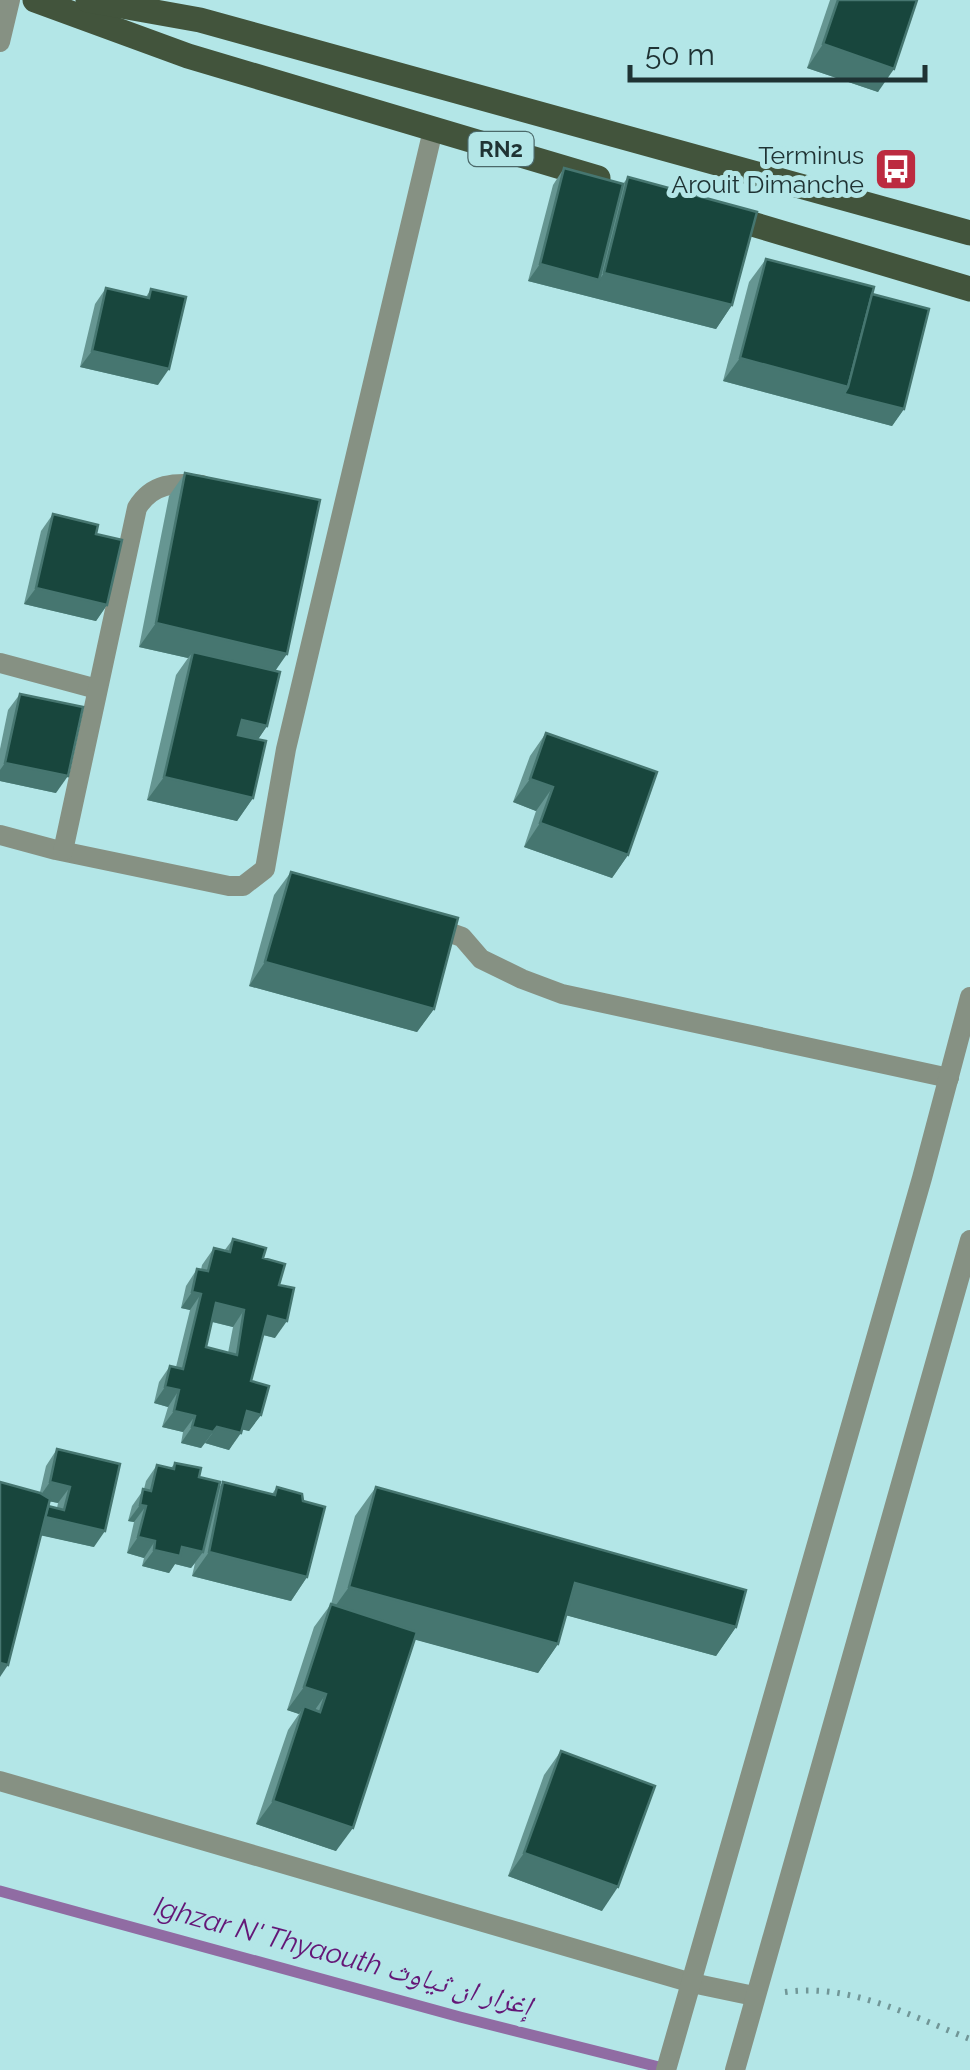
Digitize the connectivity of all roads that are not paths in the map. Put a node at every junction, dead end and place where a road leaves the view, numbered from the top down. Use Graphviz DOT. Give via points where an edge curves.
graph roads {
  1 [pos="10,0"];
  2 [pos="35,0"];
  3 [pos="88,0"];
  4 [pos="0,42"];
  5 [pos="433,130"];
  6 [pos="618,184"];
  7 [pos="692,206"];
  8 [pos="970,233"];
  9 [pos="970,289"];
  10 [pos="216,486"];
  11 [pos="0,664"];
  12 [pos="98,690"];
  13 [pos="0,834"];
  14 [pos="63,851"];
  15 [pos="402,917"];
  16 [pos="970,997"];
  17 [pos="949,1078"];
  18 [pos="970,1240"];
  19 [pos="0,1781"];
  20 [pos="692,1983"];
  21 [pos="754,1996"];
  22 [pos="666,2070"];
  23 [pos="735,2070"];
  1 -- 4 [label="street"];
  2 -- 5 [label="main road, RN2" via="160,48"];
  3 -- 8 [label="main road, RN2" via="200,20"];
  5 -- 6 [label="main road, RN2"];
  5 -- 14 [label="street" via="333,508 286,749 272,874 228,886"];
  7 -- 9 [label="main road"];
  10 -- 12 [label="street" via="179,482 144,495"];
  11 -- 12 [label="street"];
  12 -- 14 [label="street"];
  13 -- 14 [label="street"];
  15 -- 17 [label="street" via="454,933 481,959 562,994"];
  16 -- 17 [label="street"];
  17 -- 20 [label="street"];
  18 -- 21 [label="street"];
  19 -- 20 [label="street"];
  20 -- 21 [label="street"];
  20 -- 22 [label="street"];
  21 -- 23 [label="street"];
}
